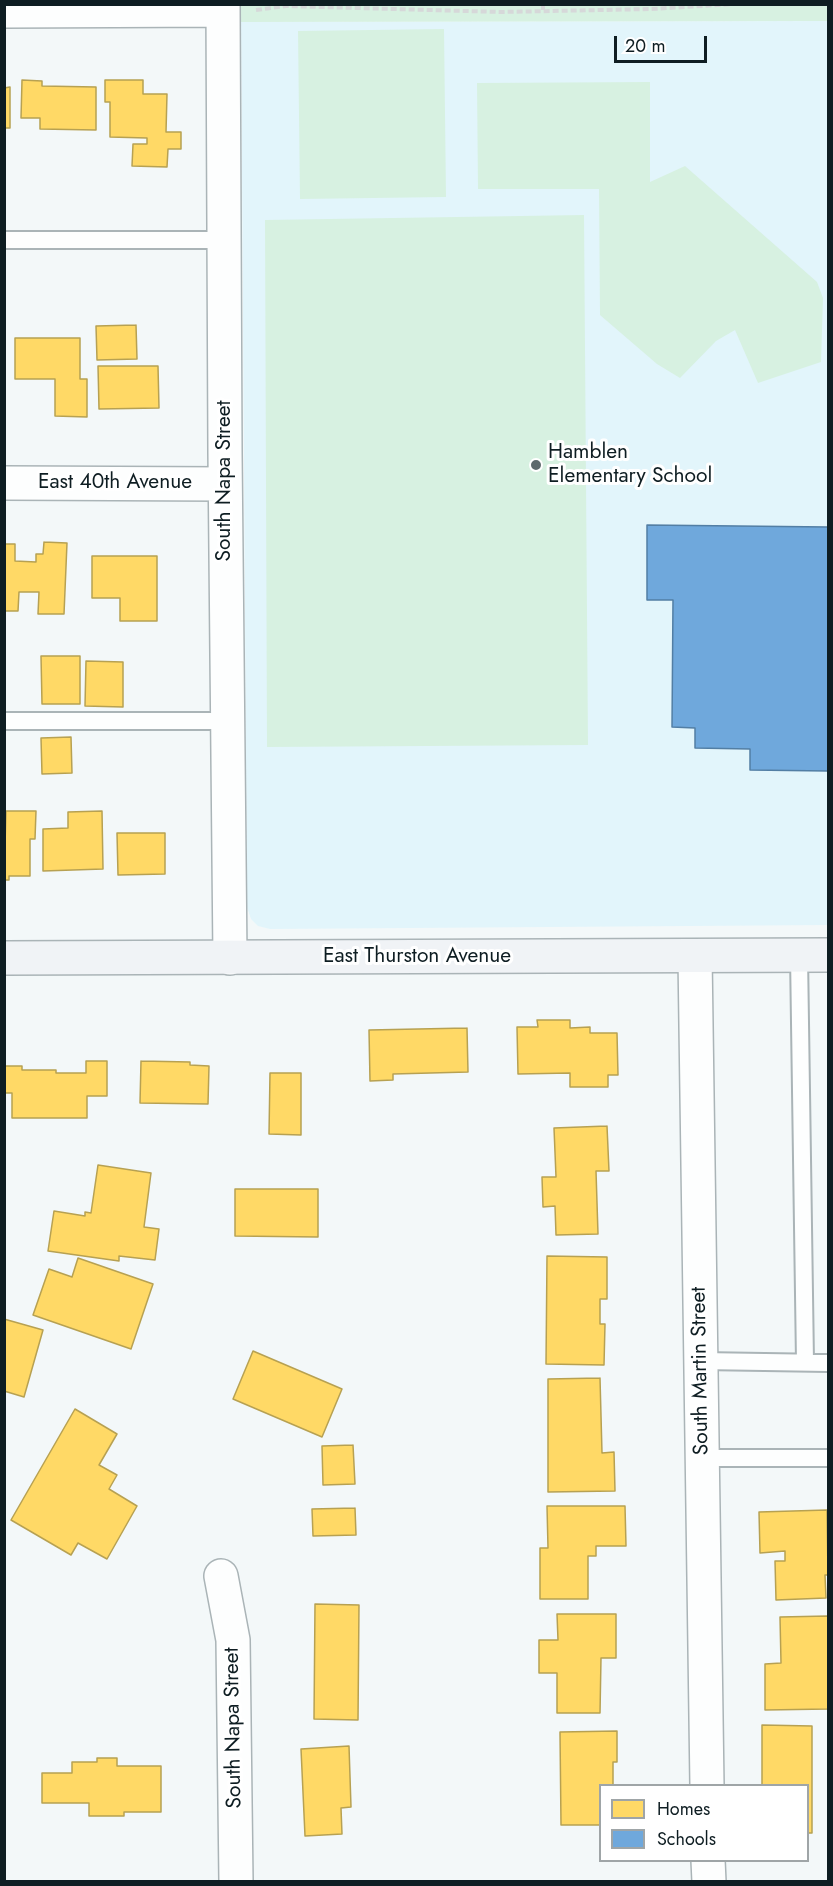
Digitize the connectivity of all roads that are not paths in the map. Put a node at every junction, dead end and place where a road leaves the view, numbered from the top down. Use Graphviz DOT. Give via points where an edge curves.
graph roads {
  1 [pos="231,9"];
  2 [pos="4,11"];
  3 [pos="4,240"];
  4 [pos="224,240"];
  5 [pos="4,483"];
  6 [pos="225,484"];
  7 [pos="4,721"];
  8 [pos="228,721"];
  9 [pos="814,955"];
  10 [pos="695,956"];
  11 [pos="4,958"];
  12 [pos="230,958"];
  13 [pos="701,1361"];
  14 [pos="805,1362"];
  15 [pos="828,1362"];
  16 [pos="703,1458"];
  17 [pos="828,1458"];
  18 [pos="221,1576"];
  19 [pos="707,1784"];
  20 [pos="708,1862"];
  21 [pos="236,1881"];
  22 [pos="709,1881"];
  1 -- 2 [label="street"];
  1 -- 4 [label="street, South Napa Street"];
  3 -- 4 [label="lane"];
  4 -- 6 [label="street, South Napa Street"];
  5 -- 6 [label="street, East 40th Avenue"];
  6 -- 8 [label="street, South Napa Street"];
  7 -- 8 [label="lane"];
  8 -- 12 [label="street, South Napa Street"];
  9 -- 10 [label="street, East Thurston Avenue"];
  9 -- 14 [label="lane"];
  10 -- 12 [label="street, East Thurston Avenue"];
  10 -- 13 [label="street, South Martin Street"];
  11 -- 12 [label="street, East Thurston Avenue"];
  13 -- 14 [label="lane"];
  13 -- 16 [label="street, South Martin Street"];
  14 -- 15 [label="lane"];
  16 -- 17 [label="lane"];
  16 -- 19 [label="street, South Martin Street"];
  18 -- 21 [label="street, South Napa Street" via="233,1640"];
  20 -- 22 [label="street"];
}
